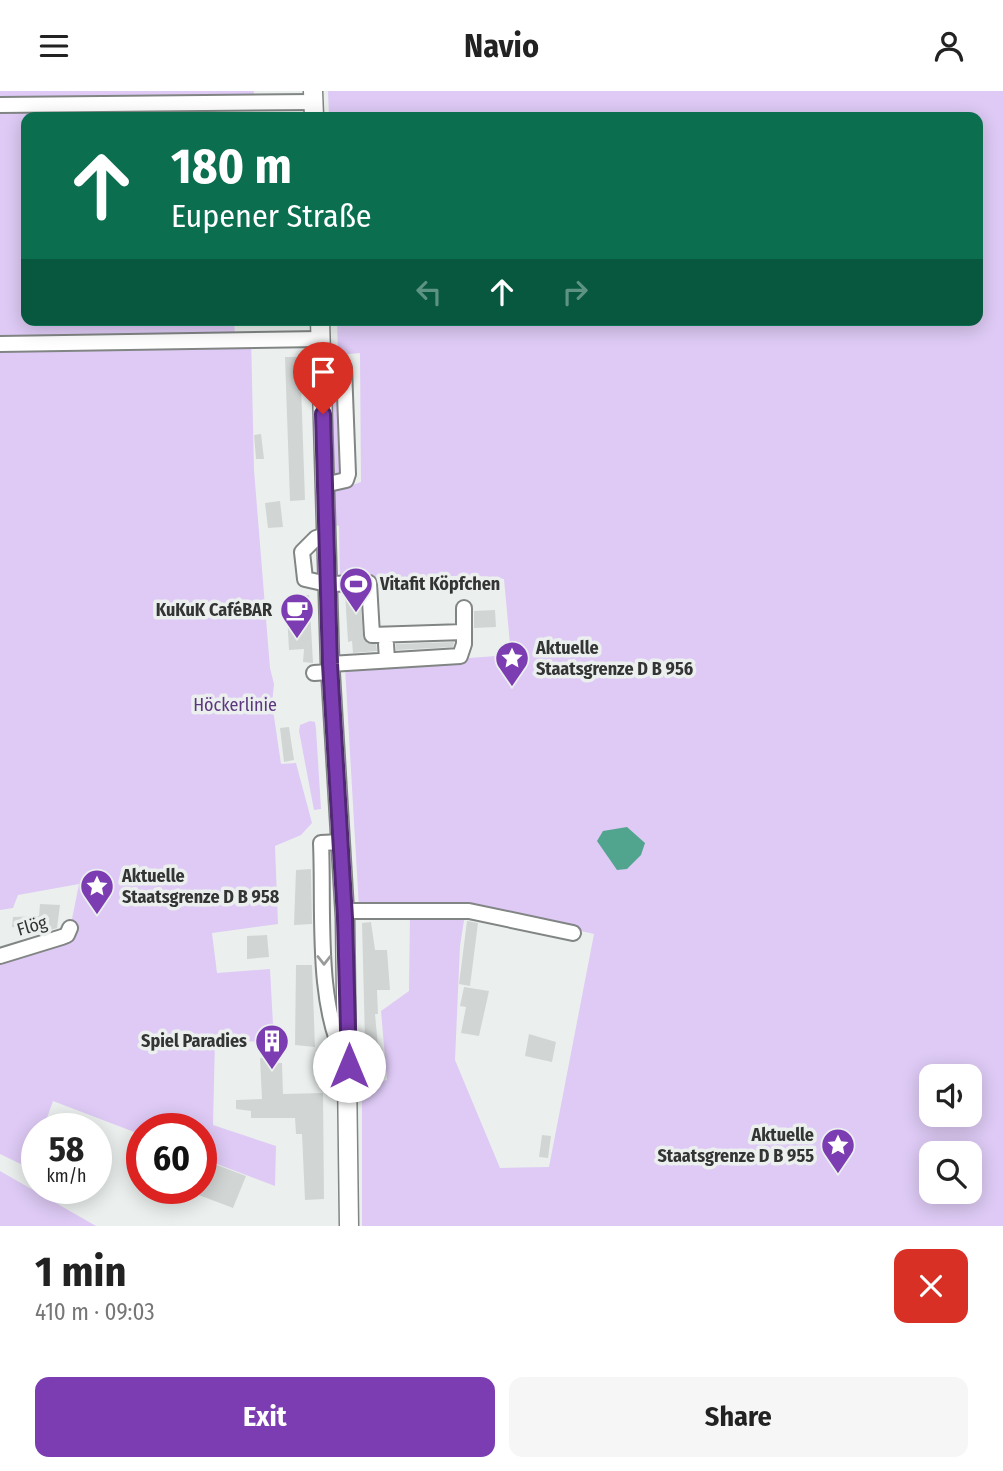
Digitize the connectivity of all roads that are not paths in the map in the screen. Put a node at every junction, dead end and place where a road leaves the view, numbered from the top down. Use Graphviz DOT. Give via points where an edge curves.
graph roads {
  1 [pos="314,104"];
  2 [pos="0,105"];
  3 [pos="320,326"];
  4 [pos="321,339"];
  5 [pos="0,344"];
  6 [pos="322,369"];
  7 [pos="324,485"];
  8 [pos="327,584"];
  9 [pos="464,608"];
  10 [pos="464,632"];
  11 [pos="386,644"];
  12 [pos="387,660"];
  13 [pos="324,669"];
  14 [pos="341,842"];
  15 [pos="345,919"];
  16 [pos="69,928"];
  17 [pos="325,928"];
  18 [pos="573,933"];
  19 [pos="0,955"];
  20 [pos="349,1066"];
  21 [pos="349,1226"];
  1 -- 2 [label="street"];
  3 -- 4 [label="main road"];
  4 -- 5 [label="street"];
  4 -- 6 [label="main road"];
  6 -- 7 [label="main road"];
  6 -- 7 [label="street" via="344,368 348,474 336,485"];
  7 -- 8 [label="main road"];
  8 -- 10 [label="street" via="369,583 372,635"];
  8 -- 13 [label="main road"];
  9 -- 10 [label="street"];
  10 -- 12 [label="street" via="460,656"];
  11 -- 12 [label="street"];
  12 -- 13 [label="street"];
  13 -- 14 [label="main road"];
  14 -- 15 [label="main road"];
  14 -- 17 [label="street" via="321,843"];
  15 -- 17 [label="street"];
  15 -- 18 [label="street" via="469,911"];
  15 -- 20 [label="main road"];
  16 -- 19 [label="street, Flög" via="62,937"];
  17 -- 20 [label="street, one-way" via="325,992 335,1041"];
  20 -- 21 [label="main road"];
}
